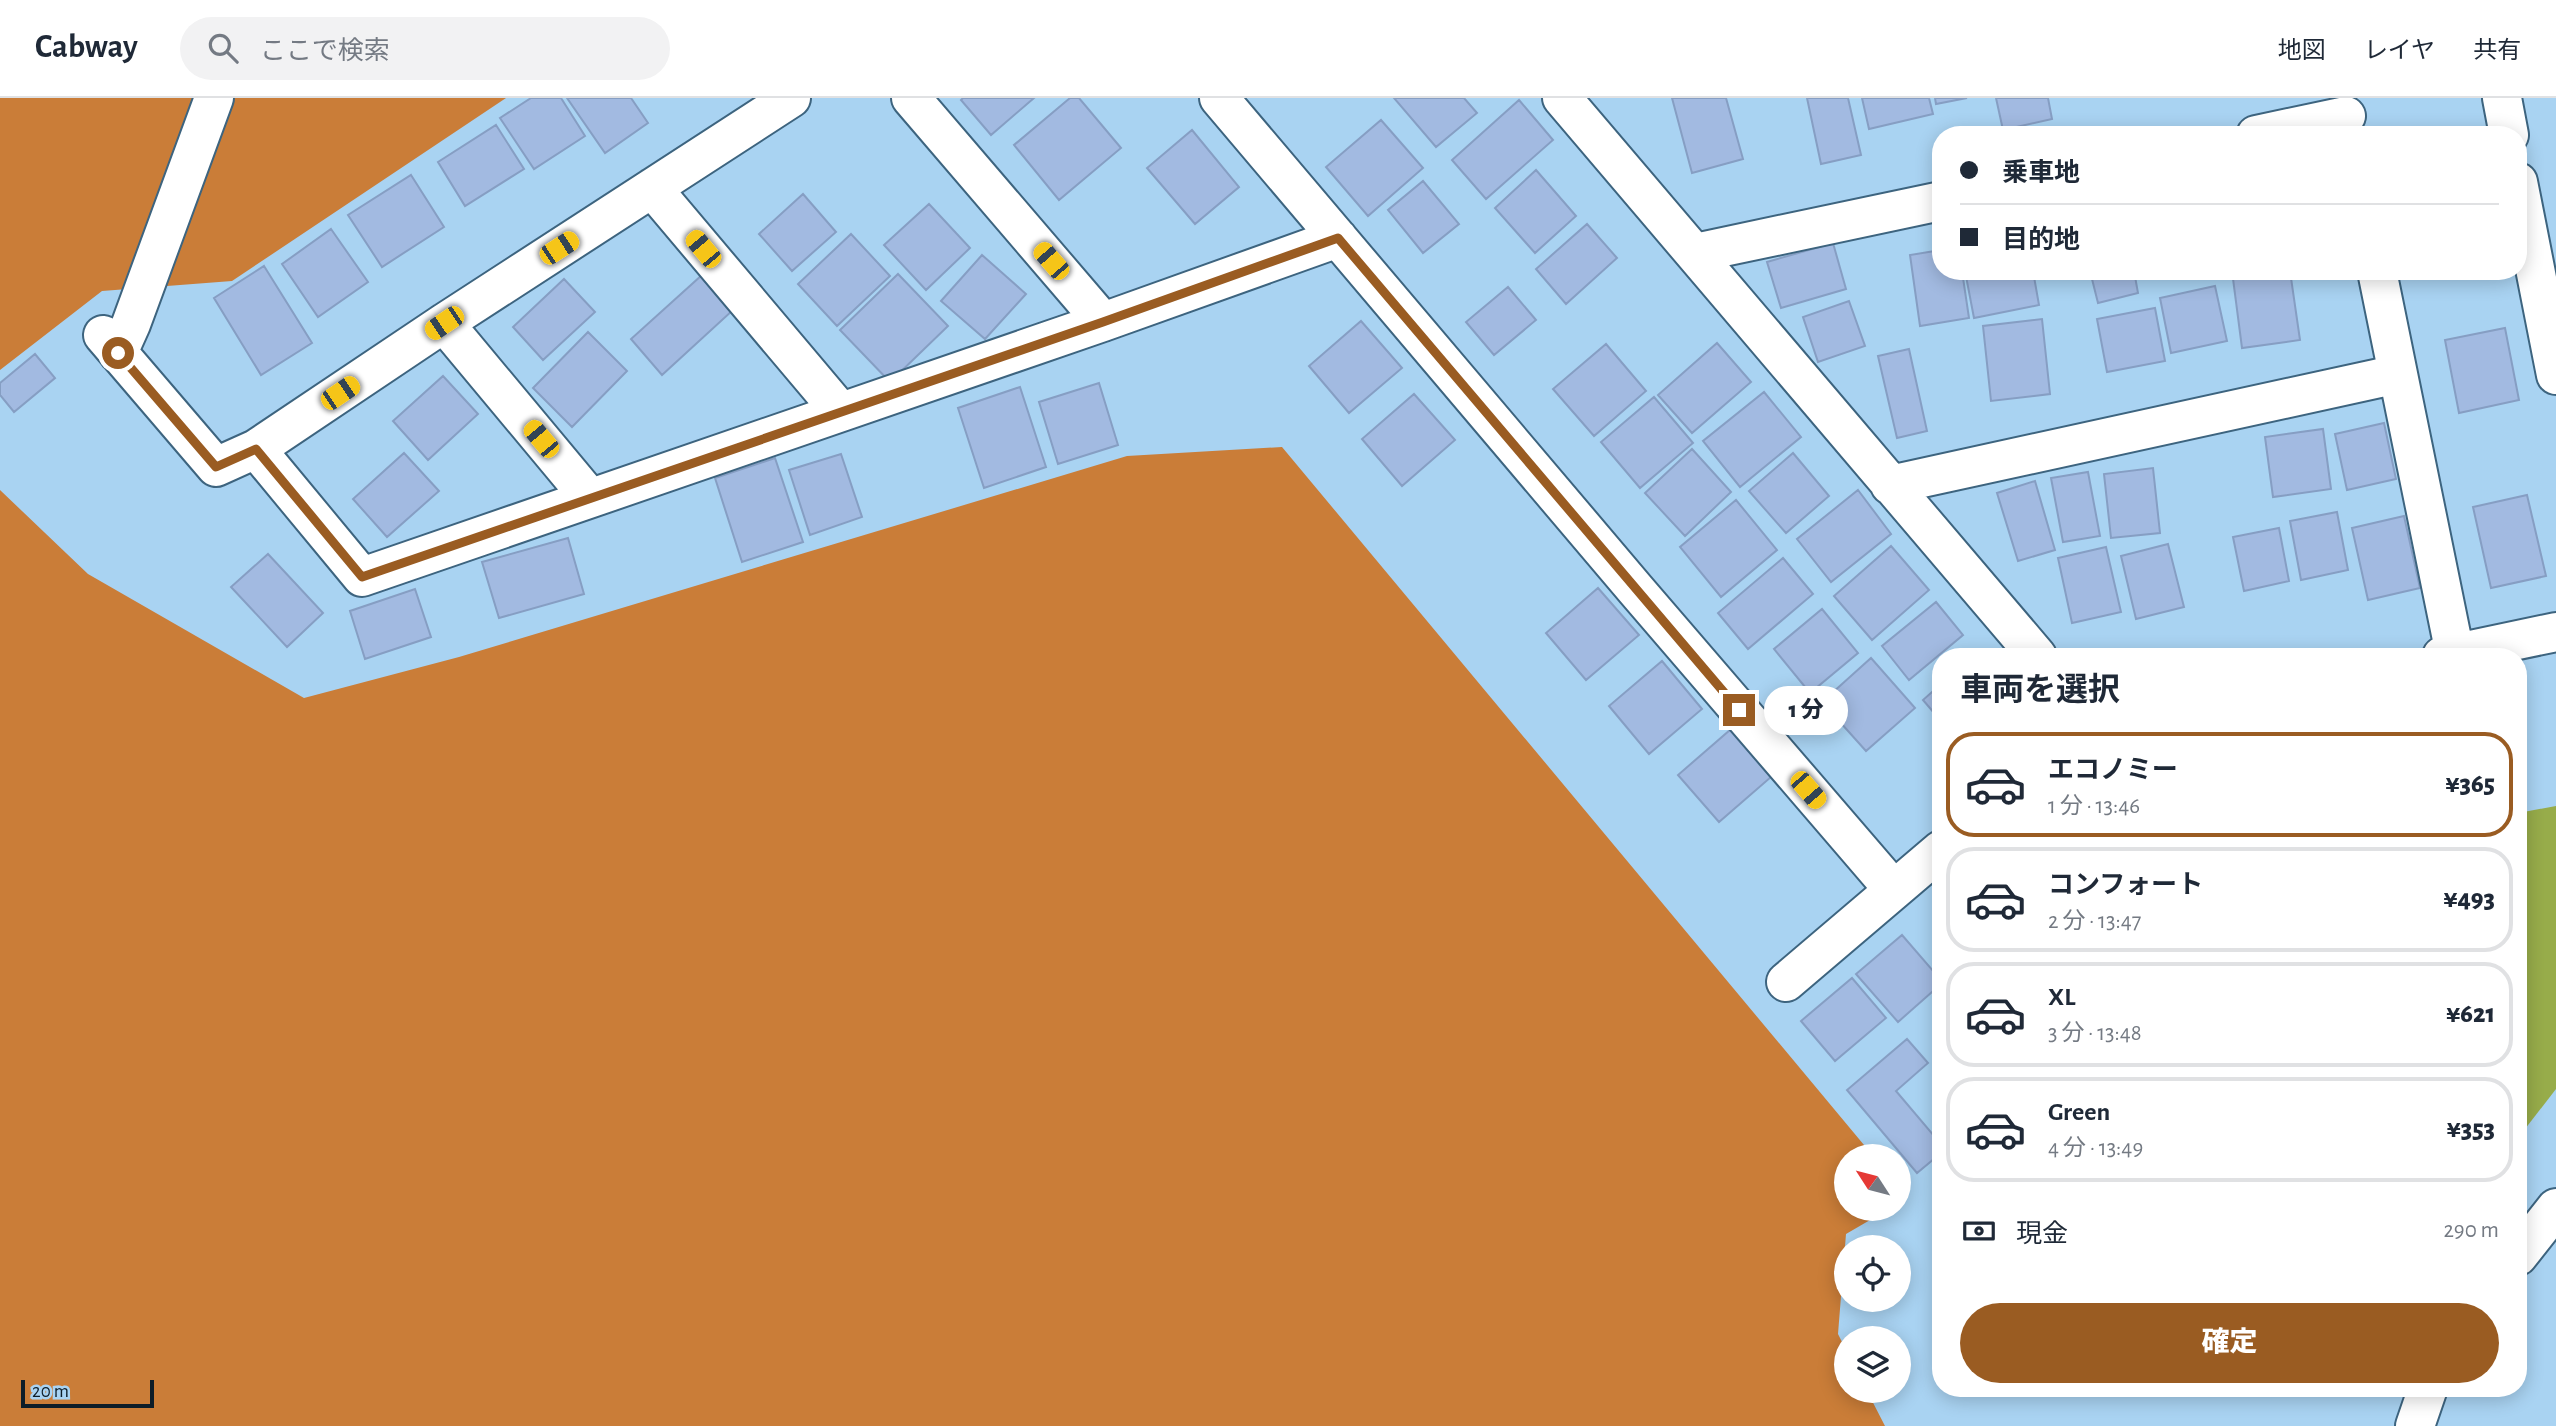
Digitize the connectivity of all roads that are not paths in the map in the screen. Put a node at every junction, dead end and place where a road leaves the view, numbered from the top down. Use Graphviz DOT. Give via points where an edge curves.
graph roads {
  1 [pos="214,98"];
  2 [pos="791,98"];
  3 [pos="911,98"];
  4 [pos="1219,98"];
  5 [pos="1562,98"];
  6 [pos="2502,98"];
  7 [pos="2346,116"];
  8 [pos="2299,126"];
  9 [pos="2507,126"];
  10 [pos="652,188"];
  11 [pos="1932,203"];
  12 [pos="2527,227"];
  13 [pos="1338,238"];
  14 [pos="1695,253"];
  15 [pos="2379,280"];
  16 [pos="1103,322"];
  17 [pos="444,323"];
  18 [pos="2398,374"];
  19 [pos="2556,375"];
  20 [pos="840,411"];
  21 [pos="256,449"];
  22 [pos="1891,485"];
  23 [pos="589,497"];
  24 [pos="2556,632"];
  25 [pos="2030,648"];
  26 [pos="2448,648"];
  27 [pos="2482,648"];
  28 [pos="1932,858"];
  29 [pos="1894,890"];
  30 [pos="1786,982"];
  31 [pos="2556,1208"];
  32 [pos="2527,1245"];
  33 [pos="2425,1397"];
  34 [pos="2414,1426"];
  1 -- 21 [label="street" via="136,312 108,342 216,467"];
  2 -- 10 [label="street"];
  3 -- 16 [label="street"];
  4 -- 13 [label="street"];
  5 -- 14 [label="street"];
  6 -- 9 [label="street"];
  7 -- 8 [label="street"];
  10 -- 17 [label="street"];
  10 -- 20 [label="street"];
  11 -- 14 [label="street"];
  12 -- 19 [label="street"];
  13 -- 16 [label="street"];
  13 -- 29 [label="street"];
  14 -- 22 [label="street"];
  15 -- 18 [label="street"];
  16 -- 20 [label="street"];
  17 -- 21 [label="street"];
  17 -- 23 [label="street"];
  18 -- 22 [label="street"];
  18 -- 26 [label="street"];
  20 -- 23 [label="street"];
  21 -- 23 [label="street" via="362,577"];
  22 -- 25 [label="street"];
  24 -- 27 [label="street"];
  28 -- 29 [label="street"];
  29 -- 30 [label="street"];
  31 -- 32 [label="street"];
  33 -- 34 [label="street"];
}
